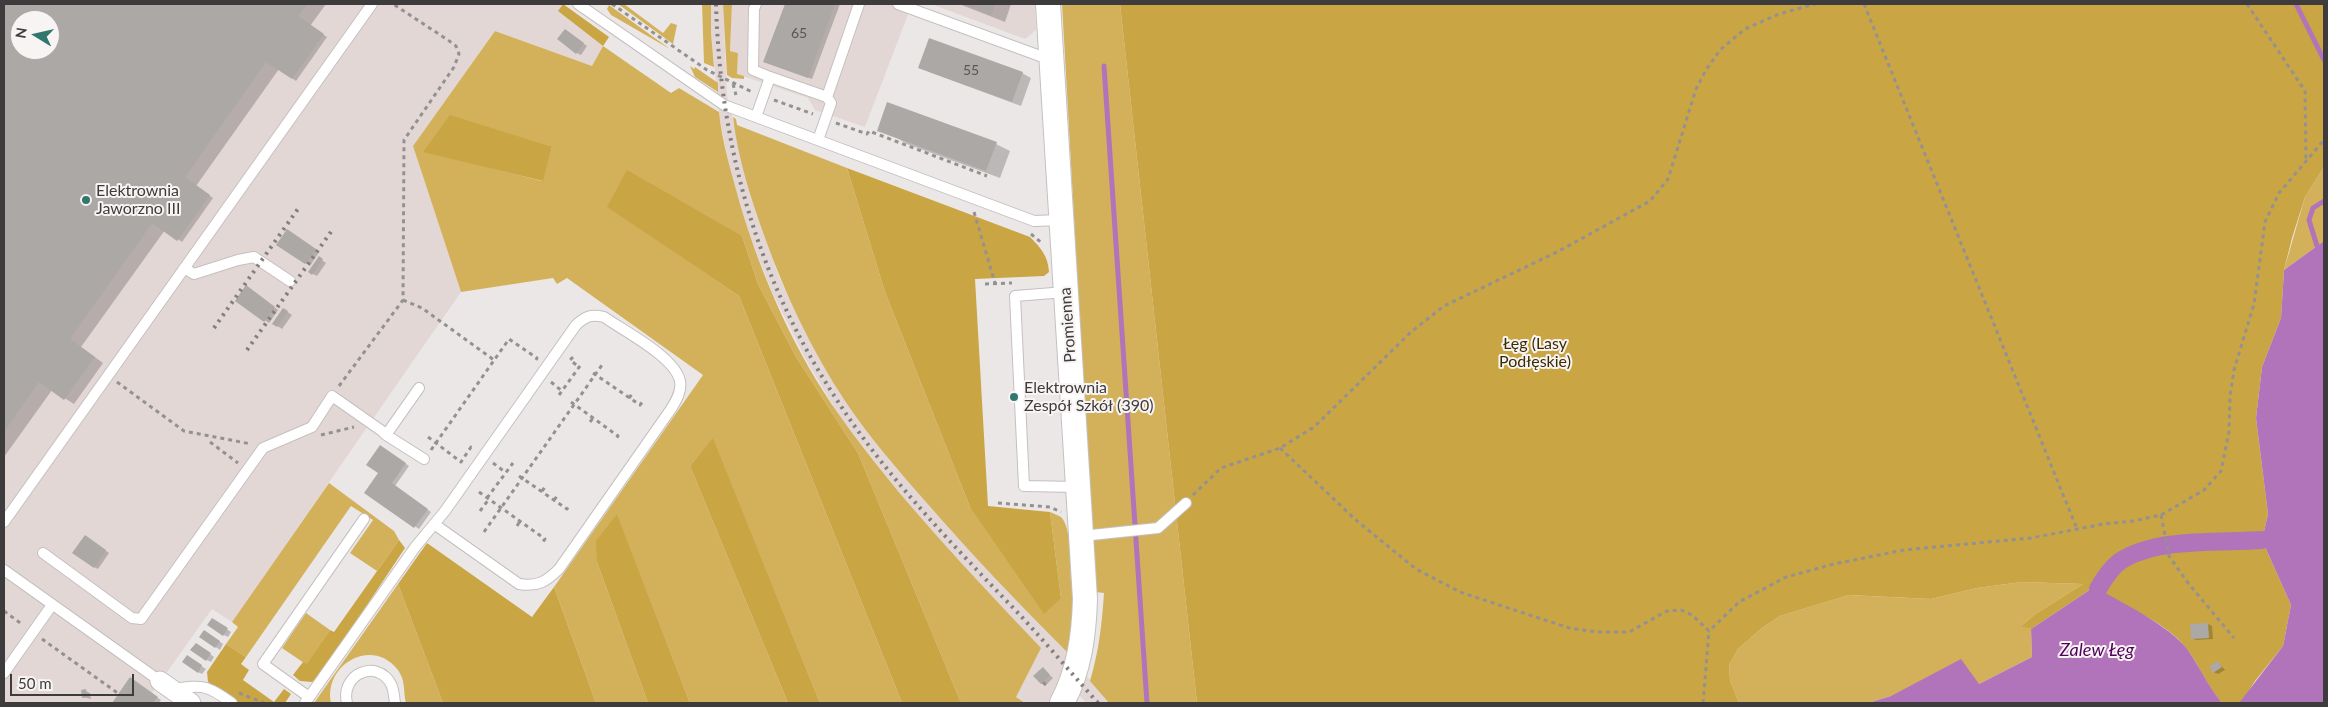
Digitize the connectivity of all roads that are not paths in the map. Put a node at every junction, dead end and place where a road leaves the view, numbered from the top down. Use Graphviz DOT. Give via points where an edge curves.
graph roads {
  1 [pos="372,4"];
  2 [pos="578,4"];
  3 [pos="756,4"];
  4 [pos="860,4"];
  5 [pos="898,4"];
  6 [pos="1048,4"];
  7 [pos="1052,60"];
  8 [pos="770,77"];
  9 [pos="827,97"];
  10 [pos="756,117"];
  11 [pos="818,140"];
  12 [pos="1062,220"];
  13 [pos="184,268"];
  14 [pos="290,281"];
  15 [pos="1066,292"];
  16 [pos="419,388"];
  17 [pos="386,435"];
  18 [pos="424,459"];
  19 [pos="1079,487"];
  20 [pos="1186,503"];
  21 [pos="364,519"];
  22 [pos="4,522"];
  23 [pos="434,524"];
  24 [pos="1082,536"];
  25 [pos="43,554"];
  26 [pos="4,570"];
  27 [pos="52,605"];
  28 [pos="4,673"];
  29 [pos="165,685"];
  30 [pos="307,700"];
  31 [pos="394,701"];
  32 [pos="190,703"];
  33 [pos="232,703"];
  34 [pos="347,703"];
  35 [pos="1062,703"];
  1 -- 13 [label="lane"];
  2 -- 10 [label="lane" via="724,105"];
  3 -- 8 [label="lane" via="753,70"];
  4 -- 9 [label="lane"];
  5 -- 7 [label="lane"];
  6 -- 7 [label="street, Promienna"];
  7 -- 12 [label="street, Promienna"];
  8 -- 9 [label="lane"];
  8 -- 10 [label="lane"];
  9 -- 11 [label="lane" via="831,103"];
  10 -- 11 [label="lane"];
  11 -- 12 [label="lane" via="1034,221"];
  12 -- 15 [label="street, Promienna"];
  13 -- 14 [label="lane" via="194,274 254,257"];
  13 -- 22 [label="lane"];
  15 -- 19 [label="street, Promienna"];
  15 -- 19 [label="lane" via="1014,296 1024,486"];
  16 -- 17 [label="lane"];
  17 -- 18 [label="lane"];
  17 -- 25 [label="lane" via="332,396 312,427 263,448 141,619 132,618"];
  19 -- 24 [label="street, Promienna"];
  20 -- 24 [label="lane" via="1158,528"];
  21 -- 30 [label="lane" via="263,664"];
  23 -- 23 [label="lane" via="518,584 532,586 548,580 559,569 671,409 681,382 677,372 668,361 604,317 592,314 584,318 576,324"];
  23 -- 30 [label="lane"];
  24 -- 35 [label="street, Promienna" via="1085,599 1082,641 1074,676"];
  26 -- 27 [label="lane"];
  27 -- 28 [label="lane"];
  27 -- 29 [label="lane"];
  29 -- 32 [label="street"];
  29 -- 33 [label="lane" via="205,686"];
  31 -- 34 [label="lane" via="390,682 378,672 370,671 350,681 346,689"];
}
